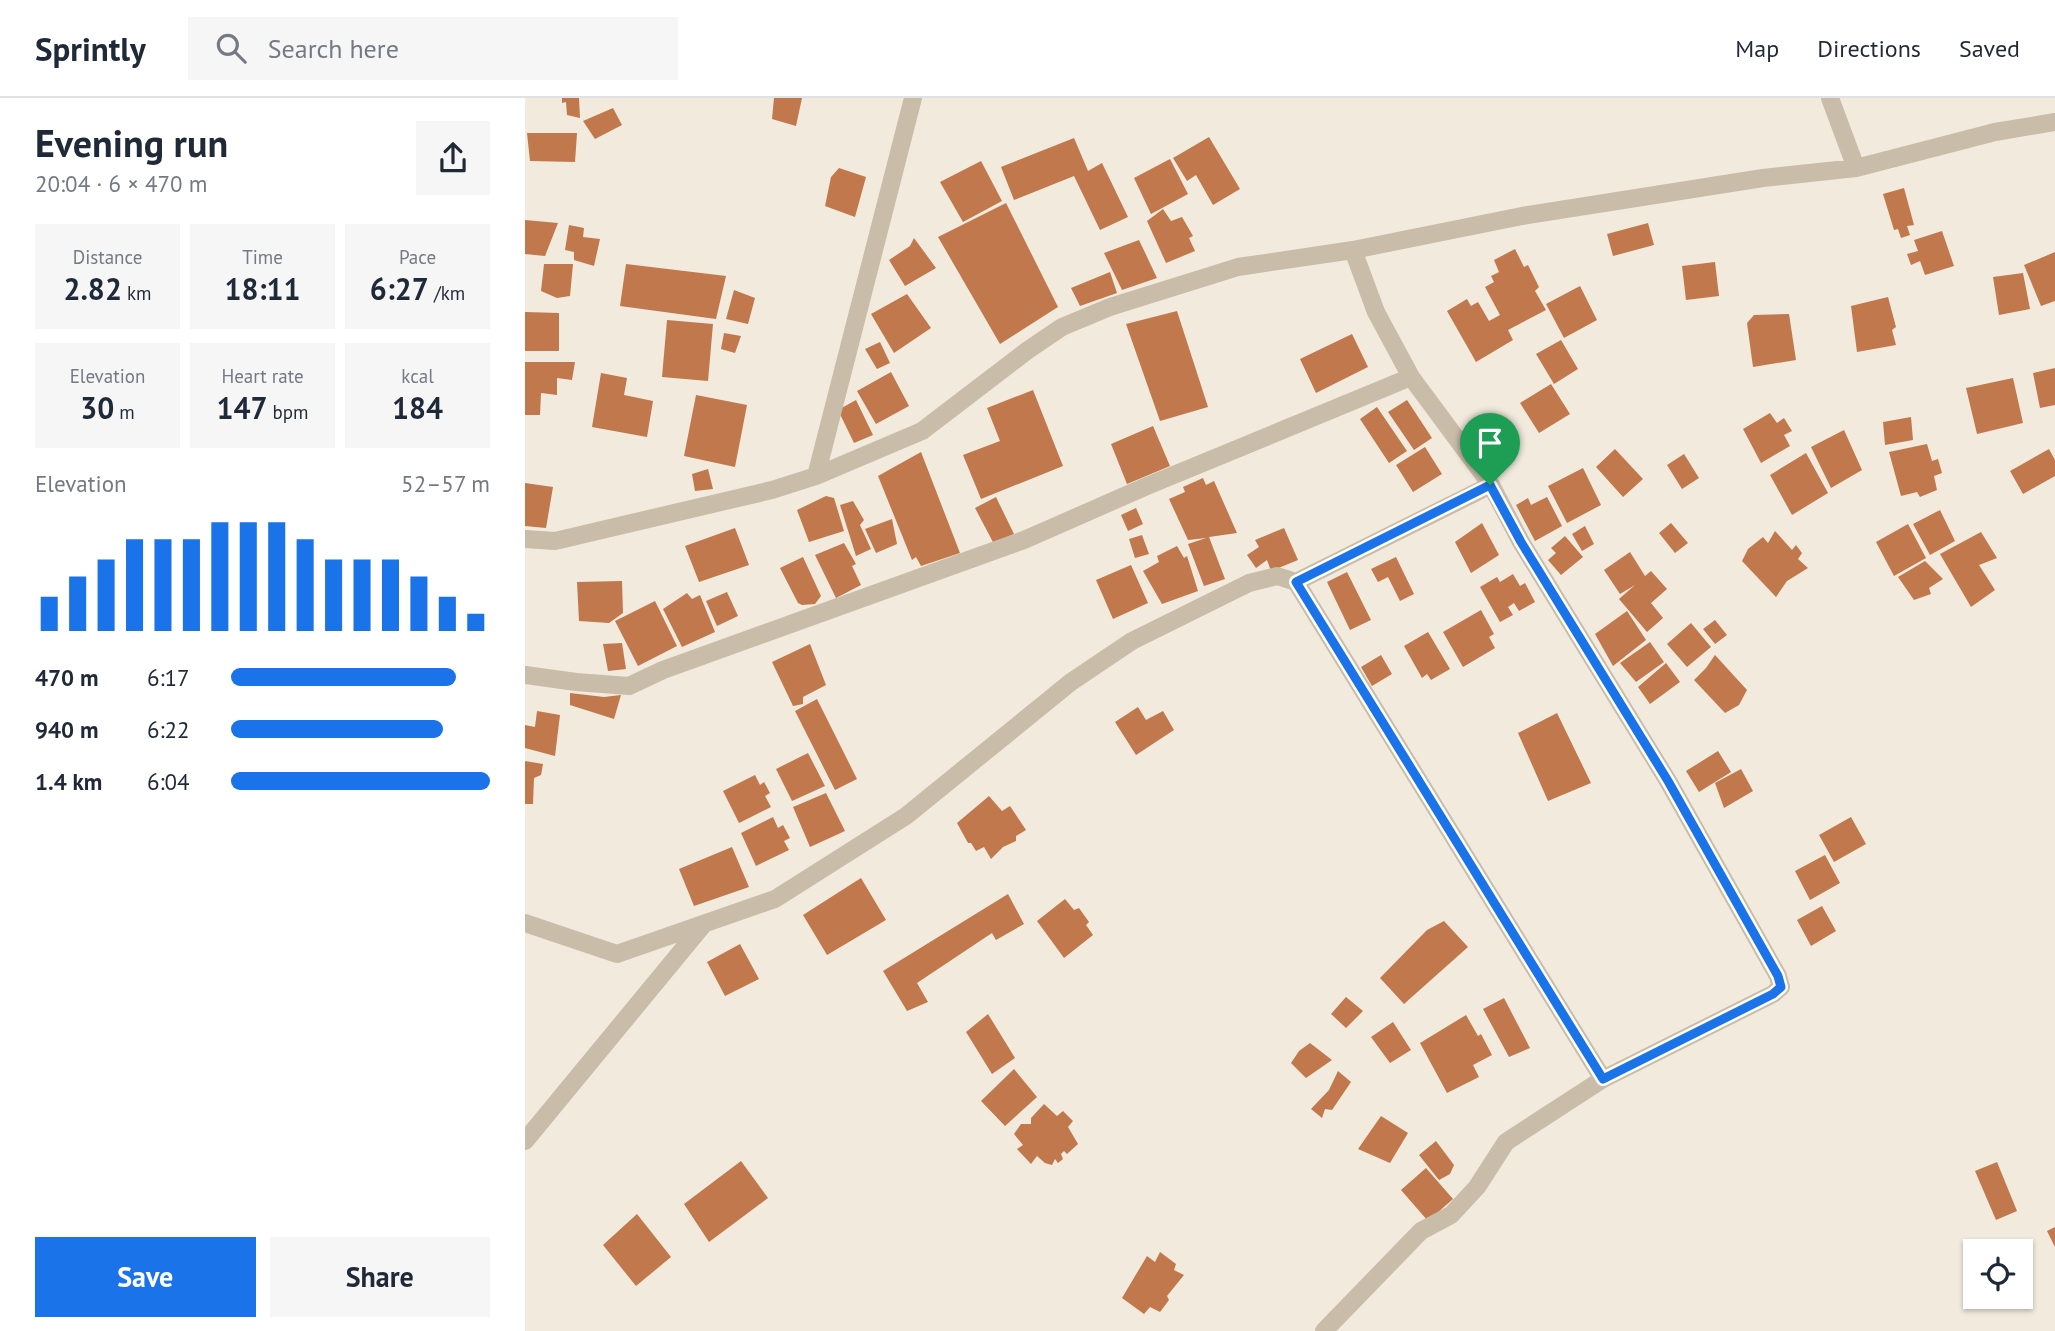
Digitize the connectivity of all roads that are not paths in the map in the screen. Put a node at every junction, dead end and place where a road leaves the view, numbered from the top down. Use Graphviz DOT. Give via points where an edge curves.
graph roads {
  1 [pos="913,98"];
  2 [pos="1830,98"];
  3 [pos="2055,122"];
  4 [pos="1856,167"];
  5 [pos="1353,250"];
  6 [pos="1411,377"];
  7 [pos="816,476"];
  8 [pos="1490,485"];
  9 [pos="525,540"];
  10 [pos="1296,582"];
  11 [pos="525,675"];
  12 [pos="525,923"];
  13 [pos="703,925"];
  14 [pos="1603,1079"];
  15 [pos="525,1141"];
  16 [pos="1324,1331"];
  1 -- 7 [label="street"];
  2 -- 4 [label="street"];
  3 -- 4 [label="street" via="1995,131"];
  4 -- 5 [label="street" via="1522,216"];
  5 -- 6 [label="street" via="1376,312"];
  5 -- 7 [label="street" via="1238,267 1062,327 922,431"];
  6 -- 8 [label="street"];
  6 -- 11 [label="street" via="1024,540 629,686"];
  7 -- 9 [label="street" via="555,541"];
  8 -- 10 [label="street"];
  8 -- 14 [label="street" via="1668,781 1781,987"];
  10 -- 13 [label="street" via="1277,576 1249,583 1132,641 1071,682 906,816 775,899"];
  10 -- 14 [label="street"];
  12 -- 13 [label="street" via="617,954"];
  13 -- 15 [label="street"];
  14 -- 16 [label="street" via="1506,1142 1477,1187 1451,1215 1421,1231"];
}
